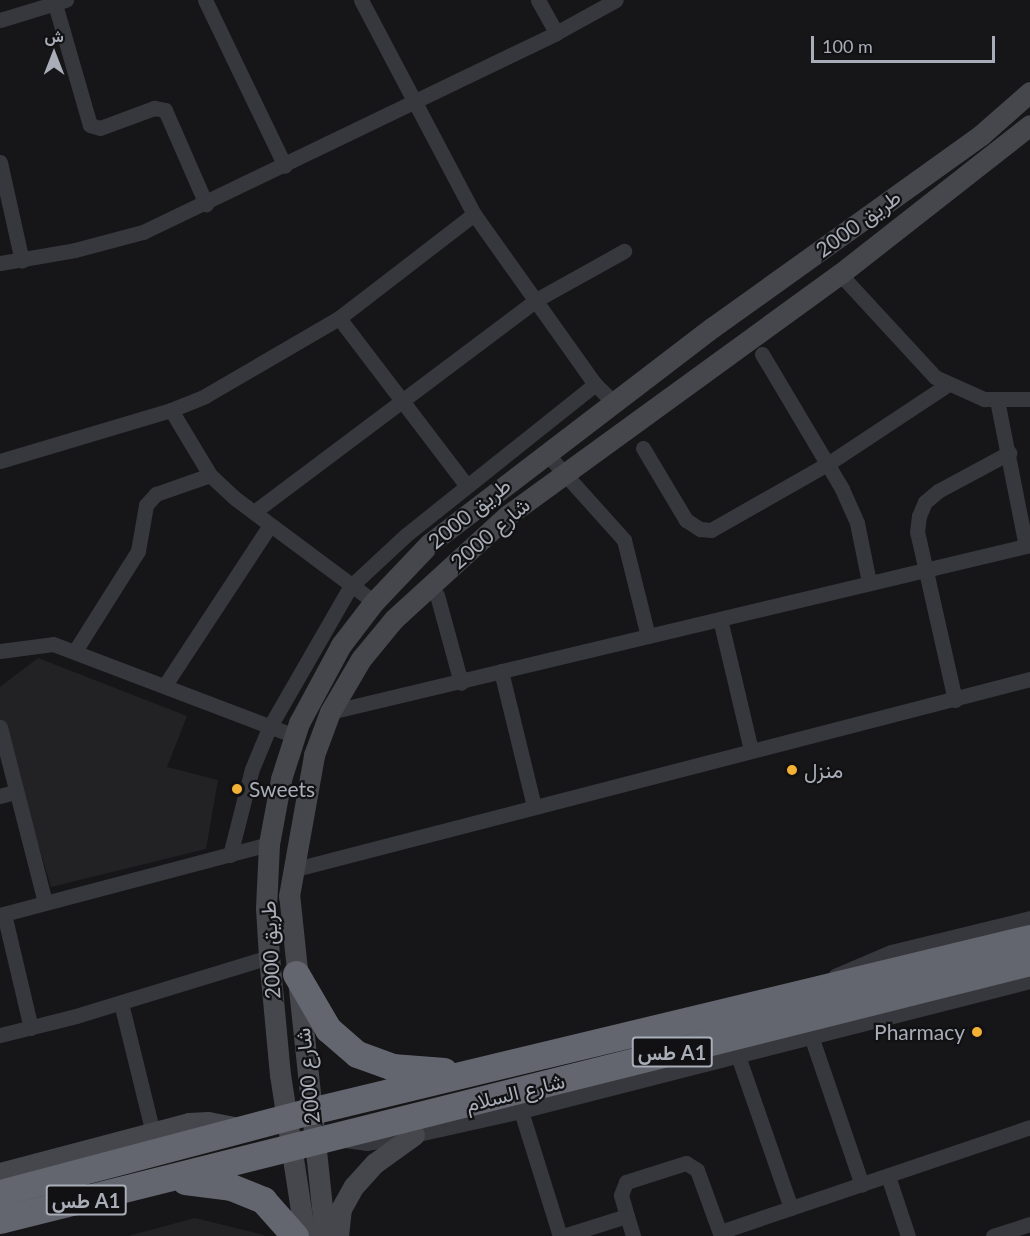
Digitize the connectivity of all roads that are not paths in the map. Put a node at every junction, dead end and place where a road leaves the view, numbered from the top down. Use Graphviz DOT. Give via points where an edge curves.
graph roads {
  1 [pos="205,0"];
  2 [pos="361,0"];
  3 [pos="538,0"];
  4 [pos="616,0"];
  5 [pos="60,2"];
  6 [pos="0,20"];
  7 [pos="556,33"];
  8 [pos="1030,92"];
  9 [pos="416,101"];
  10 [pos="1030,125"];
  11 [pos="0,162"];
  12 [pos="285,165"];
  13 [pos="897,195"];
  14 [pos="206,204"];
  15 [pos="474,214"];
  16 [pos="913,214"];
  17 [pos="624,251"];
  18 [pos="22,261"];
  19 [pos="0,263"];
  20 [pos="840,274"];
  21 [pos="536,300"];
  22 [pos="339,318"];
  23 [pos="762,354"];
  24 [pos="595,384"];
  25 [pos="948,385"];
  26 [pos="401,399"];
  27 [pos="1030,399"];
  28 [pos="997,400"];
  29 [pos="613,402"];
  30 [pos="171,410"];
  31 [pos="643,448"];
  32 [pos="546,453"];
  33 [pos="1009,453"];
  34 [pos="0,461"];
  35 [pos="829,463"];
  36 [pos="561,473"];
  37 [pos="210,475"];
  38 [pos="467,486"];
  39 [pos="254,512"];
  40 [pos="270,525"];
  41 [pos="1028,545"];
  42 [pos="926,569"];
  43 [pos="869,582"];
  44 [pos="350,587"];
  45 [pos="437,595"];
  46 [pos="374,602"];
  47 [pos="720,619"];
  48 [pos="648,636"];
  49 [pos="0,651"];
  50 [pos="75,651"];
  51 [pos="501,671"];
  52 [pos="1030,679"];
  53 [pos="461,683"];
  54 [pos="165,685"];
  55 [pos="955,700"];
  56 [pos="330,712"];
  57 [pos="0,727"];
  58 [pos="269,728"];
  59 [pos="295,736"];
  60 [pos="751,750"];
  61 [pos="15,792"];
  62 [pos="0,795"];
  63 [pos="534,806"];
  64 [pos="269,844"];
  65 [pos="231,855"];
  66 [pos="292,870"];
  67 [pos="45,902"];
  68 [pos="2,914"];
  69 [pos="1030,918"];
  70 [pos="1030,938"];
  71 [pos="269,957"];
  72 [pos="1030,962"];
  73 [pos="296,974"];
  74 [pos="1030,981"];
  75 [pos="810,992"];
  76 [pos="121,1003"];
  77 [pos="31,1028"];
  78 [pos="0,1035"];
  79 [pos="811,1036"];
  80 [pos="737,1053"];
  81 [pos="478,1070"];
  82 [pos="521,1111"];
  83 [pos="298,1114"];
  84 [pos="1030,1127"];
  85 [pos="243,1129"];
  86 [pos="153,1132"];
  87 [pos="414,1135"];
  88 [pos="312,1142"];
  89 [pos="0,1173"];
  90 [pos="888,1176"];
  91 [pos="171,1180"];
  92 [pos="862,1185"];
  93 [pos="0,1193"];
  94 [pos="791,1208"];
  95 [pos="627,1216"];
  96 [pos="0,1220"];
  97 [pos="1030,1224"];
  98 [pos="720,1234"];
  99 [pos="295,1236"];
  100 [pos="305,1236"];
  101 [pos="325,1236"];
  102 [pos="338,1236"];
  103 [pos="562,1236"];
  104 [pos="633,1236"];
  105 [pos="908,1236"];
  106 [pos="993,1236"];
  1 -- 12 [label="street"];
  2 -- 9 [label="street"];
  3 -- 7 [label="street"];
  4 -- 7 [label="street"];
  5 -- 6 [label="street"];
  5 -- 14 [label="street" via="90,125 100,128 154,108 165,110"];
  7 -- 9 [label="street"];
  8 -- 13 [label="street, طريق 2000" via="981,135"];
  9 -- 12 [label="street"];
  9 -- 15 [label="street"];
  10 -- 16 [label="street, شارع 2000"];
  11 -- 18 [label="street"];
  12 -- 14 [label="street"];
  13 -- 16 [label="street"];
  13 -- 29 [label="street, طريق 2000"];
  14 -- 18 [label="street" via="143,232"];
  15 -- 21 [label="street"];
  15 -- 22 [label="street"];
  16 -- 20 [label="street, شارع 2000"];
  17 -- 21 [label="street"];
  18 -- 19 [label="street"];
  20 -- 25 [label="street" via="924,368"];
  20 -- 36 [label="street, شارع 2000"];
  21 -- 24 [label="street"];
  21 -- 26 [label="street"];
  22 -- 26 [label="street"];
  22 -- 30 [label="street" via="205,396"];
  23 -- 35 [label="street"];
  24 -- 29 [label="street"];
  24 -- 38 [label="street"];
  25 -- 28 [label="street"];
  25 -- 35 [label="street"];
  26 -- 38 [label="street"];
  26 -- 39 [label="street"];
  27 -- 28 [label="street"];
  28 -- 33 [label="street"];
  29 -- 32 [label="street, طريق 2000"];
  30 -- 34 [label="street"];
  30 -- 37 [label="street"];
  31 -- 35 [label="street" via="686,520 705,530 722,527"];
  32 -- 36 [label="street"];
  32 -- 46 [label="street, طريق 2000" via="429,544"];
  33 -- 41 [label="street"];
  33 -- 42 [label="street" via="938,491 926,502 917,524"];
  35 -- 43 [label="street" via="856,524"];
  36 -- 48 [label="street" via="624,540"];
  36 -- 56 [label="street, شارع 2000" via="508,515 393,619 361,658"];
  37 -- 39 [label="street"];
  37 -- 50 [label="street" via="156,494 146,505 138,551"];
  38 -- 44 [label="street"];
  39 -- 40 [label="street"];
  40 -- 44 [label="street"];
  40 -- 54 [label="street"];
  41 -- 42 [label="street"];
  42 -- 43 [label="street"];
  42 -- 55 [label="street"];
  43 -- 47 [label="street"];
  44 -- 46 [label="street"];
  44 -- 58 [label="street"];
  45 -- 53 [label="street"];
  46 -- 59 [label="street, طريق 2000" via="317,684"];
  47 -- 48 [label="street"];
  47 -- 60 [label="street"];
  48 -- 51 [label="street"];
  49 -- 50 [label="street" via="46,644"];
  50 -- 54 [label="street"];
  51 -- 53 [label="street"];
  51 -- 63 [label="street"];
  52 -- 55 [label="street"];
  53 -- 56 [label="street"];
  54 -- 58 [label="street"];
  55 -- 60 [label="street"];
  56 -- 66 [label="street, شارع 2000" via="314,755"];
  57 -- 61 [label="street"];
  58 -- 59 [label="street"];
  58 -- 65 [label="street" via="252,770"];
  59 -- 64 [label="street, طريق 2000" via="281,779"];
  60 -- 63 [label="street"];
  61 -- 62 [label="street"];
  61 -- 67 [label="street"];
  63 -- 66 [label="street"];
  64 -- 65 [label="street"];
  64 -- 71 [label="street, طريق 2000"];
  65 -- 67 [label="street"];
  66 -- 73 [label="street, شارع 2000" via="289,896"];
  67 -- 68 [label="street"];
  68 -- 77 [label="street"];
  69 -- 75 [label="street" via="891,952 847,969"];
  70 -- 75 [label="highway, شارع السلام"];
  71 -- 76 [label="street"];
  71 -- 83 [label="street, طريق 2000"];
  72 -- 88 [label="highway, شارع السلام / طس A1"];
  73 -- 81 [label="highway" via="327,1029 373,1063 442,1071"];
  73 -- 83 [label="street, شارع 2000"];
  74 -- 79 [label="street"];
  75 -- 81 [label="highway, شارع السلام"];
  76 -- 77 [label="street"];
  76 -- 86 [label="street"];
  77 -- 78 [label="street"];
  79 -- 80 [label="street"];
  79 -- 92 [label="street"];
  80 -- 82 [label="street"];
  80 -- 94 [label="street"];
  81 -- 83 [label="highway, شارع السلام"];
  82 -- 87 [label="street"];
  82 -- 103 [label="street"];
  83 -- 85 [label="highway, شارع السلام"];
  83 -- 88 [label="street, طريق 2000"];
  84 -- 90 [label="street"];
  85 -- 86 [label="street" via="208,1122"];
  85 -- 93 [label="highway, شارع السلام"];
  86 -- 89 [label="street"];
  87 -- 88 [label="street" via="366,1143"];
  87 -- 102 [label="street" via="375,1163 350,1191 341,1209"];
  88 -- 91 [label="highway, شارع السلام / طس A1"];
  88 -- 100 [label="street"];
  88 -- 101 [label="street"];
  90 -- 92 [label="street"];
  90 -- 105 [label="street"];
  91 -- 96 [label="highway, شارع السلام / طس A1"];
  91 -- 99 [label="highway" via="247,1192 277,1212"];
  92 -- 94 [label="street"];
  94 -- 98 [label="street"];
  95 -- 98 [label="street" via="621,1195 626,1182 686,1164 697,1170"];
  95 -- 103 [label="street"];
  95 -- 104 [label="street"];
  97 -- 106 [label="street"];
}
